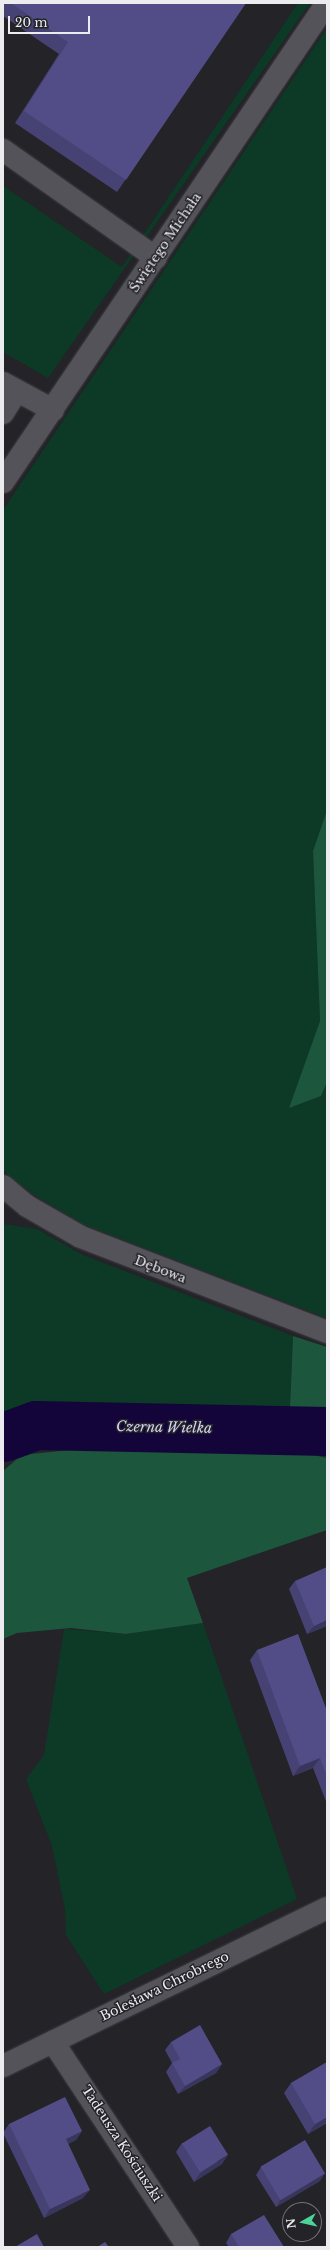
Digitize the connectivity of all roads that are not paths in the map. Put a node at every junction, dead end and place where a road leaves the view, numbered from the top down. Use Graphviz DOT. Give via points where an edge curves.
graph roads {
  1 [pos="327,3"];
  2 [pos="3,150"];
  3 [pos="156,258"];
  4 [pos="10,387"];
  5 [pos="53,410"];
  6 [pos="3,413"];
  7 [pos="3,482"];
  8 [pos="3,1186"];
  9 [pos="327,1332"];
  10 [pos="327,1908"];
  11 [pos="53,2042"];
  12 [pos="3,2066"];
  13 [pos="188,2247"];
  1 -- 3 [label="street, Świętego Michała"];
  2 -- 3 [label="street"];
  3 -- 5 [label="street, Świętego Michała"];
  4 -- 5 [label="street"];
  4 -- 6 [label="street"];
  5 -- 7 [label="street, Świętego Michała"];
  8 -- 9 [label="street, Dębowa" via="50,1221 114,1252"];
  10 -- 11 [label="street, Bolesława Chrobrego"];
  11 -- 12 [label="street, Bolesława Chrobrego"];
  11 -- 13 [label="street, Tadeusza Kościuszki"];
}
